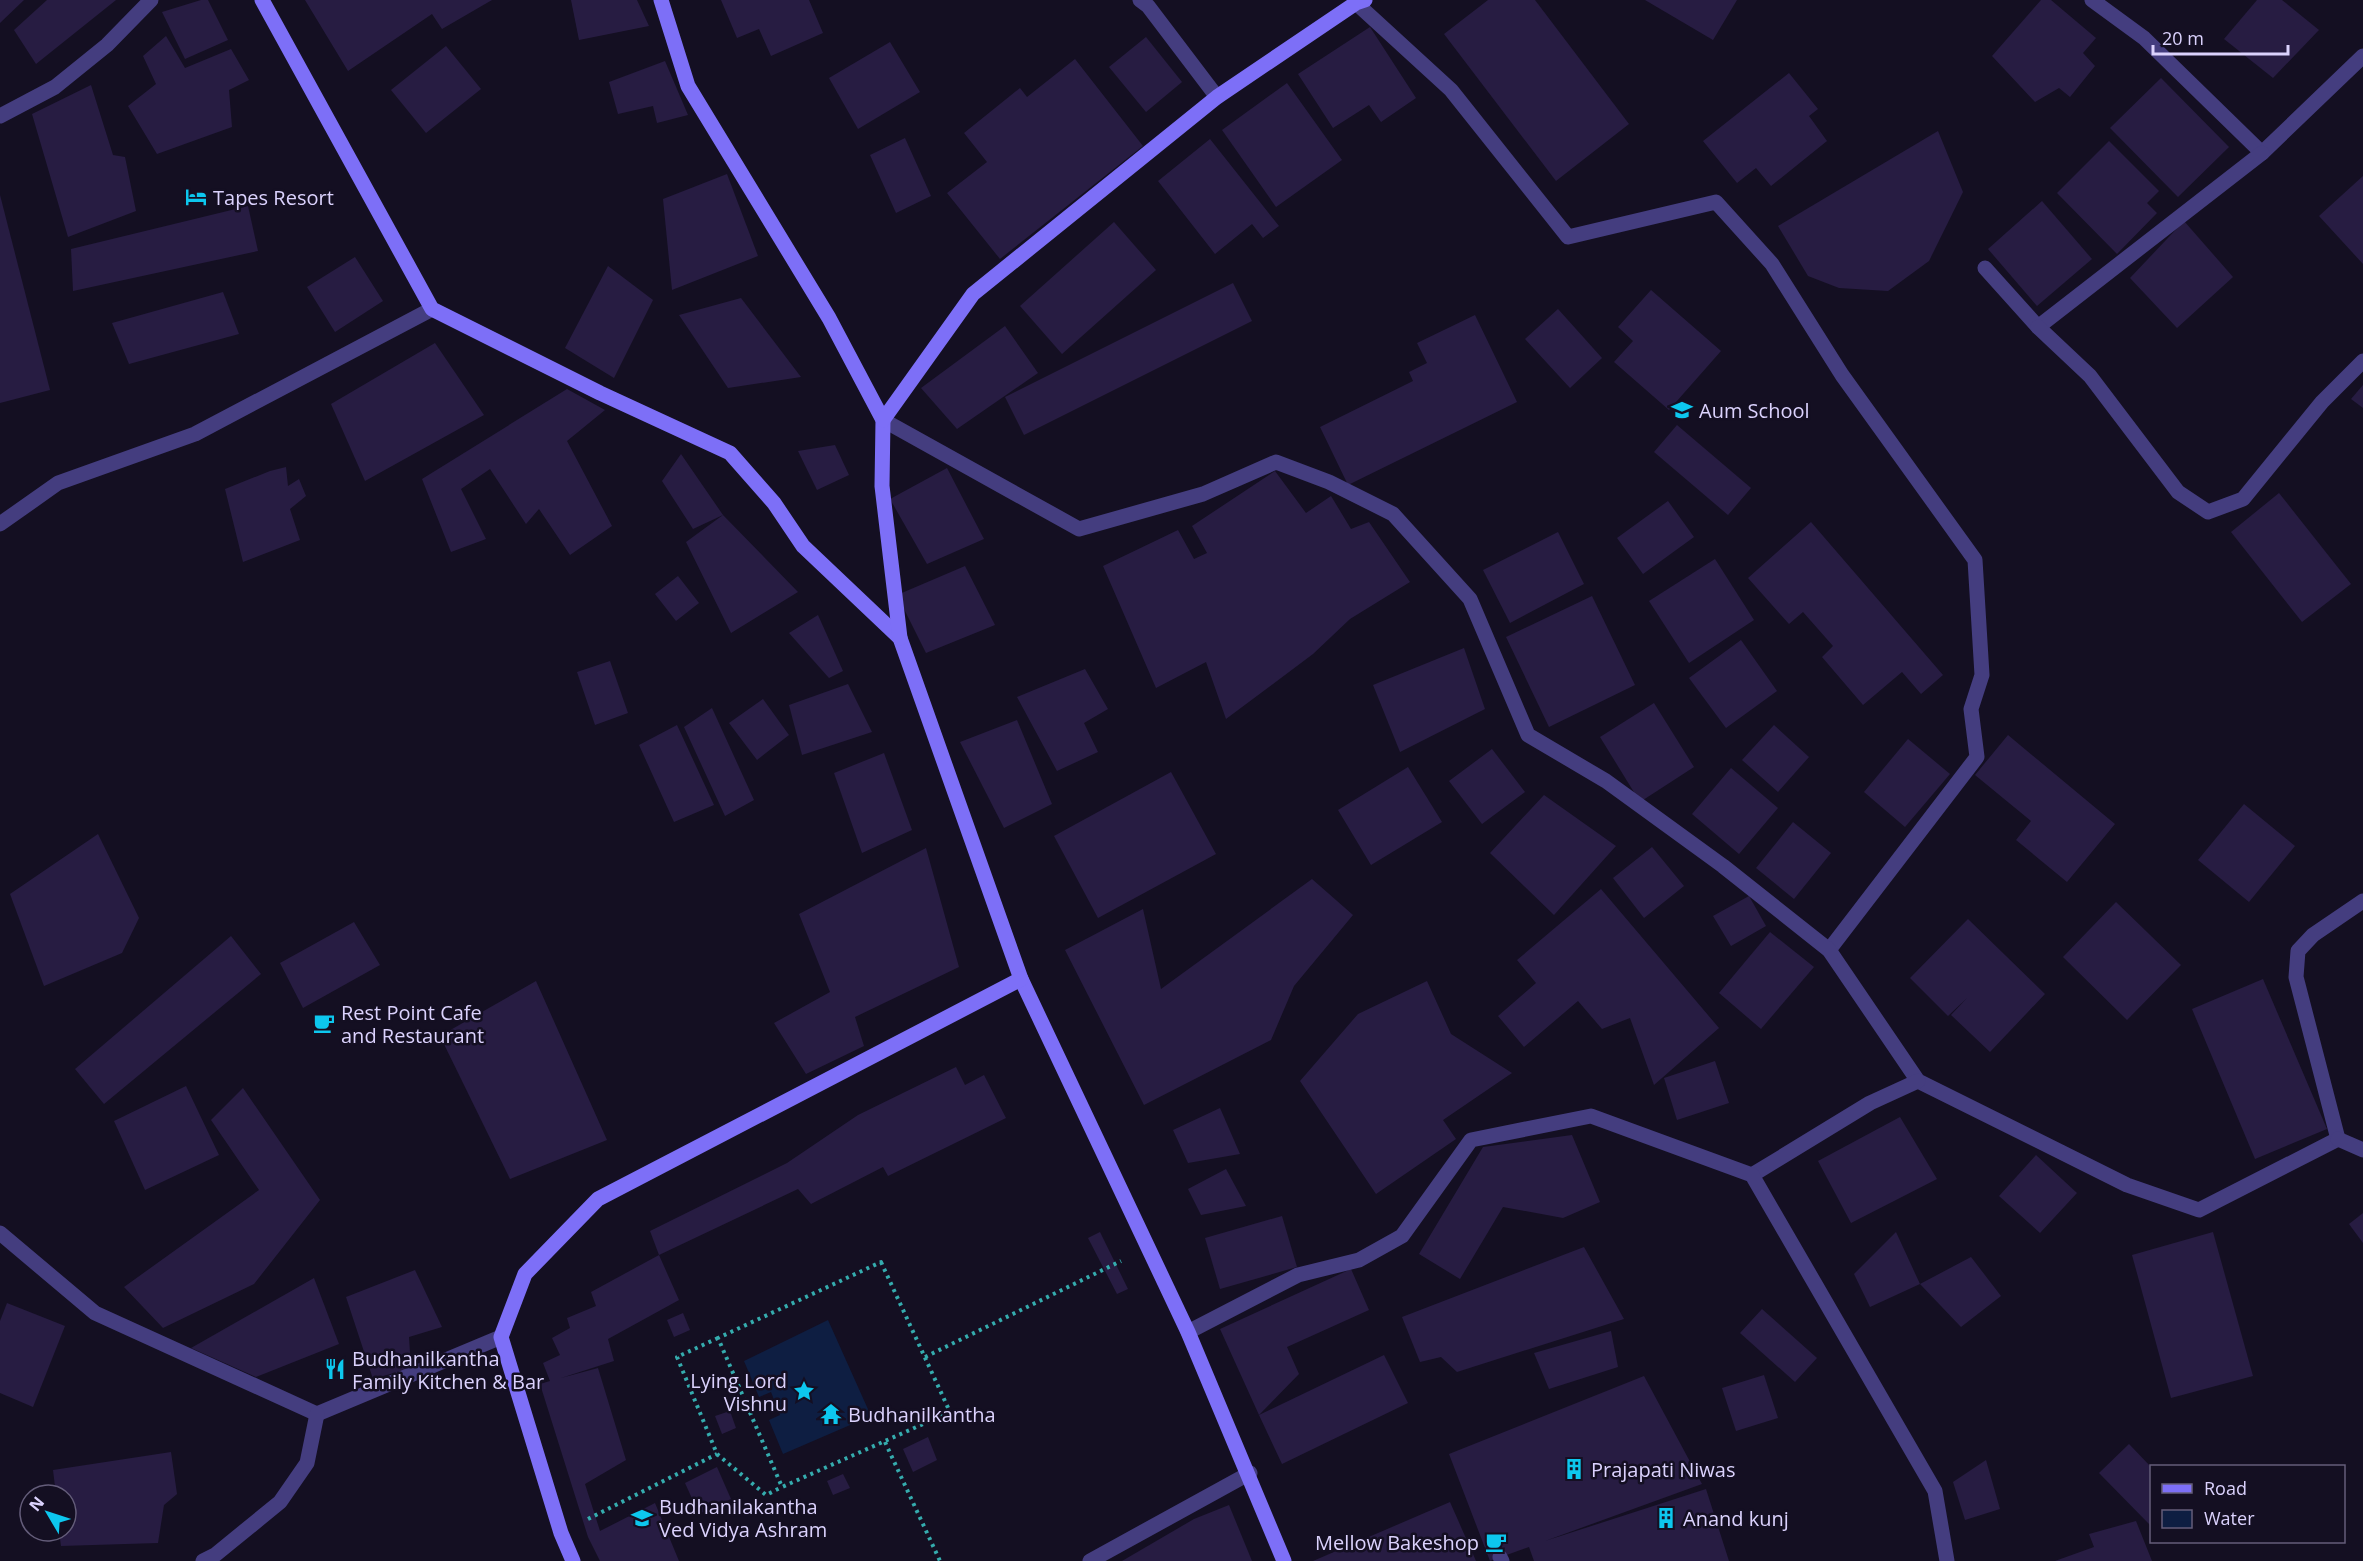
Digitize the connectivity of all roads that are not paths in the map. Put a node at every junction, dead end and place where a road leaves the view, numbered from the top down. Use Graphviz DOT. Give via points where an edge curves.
graph roads {
  1 [pos="151,0"];
  2 [pos="262,0"];
  3 [pos="661,0"];
  4 [pos="1140,0"];
  5 [pos="2092,0"];
  6 [pos="1360,2"];
  7 [pos="2363,56"];
  8 [pos="1217,97"];
  9 [pos="0,116"];
  10 [pos="2262,153"];
  11 [pos="1985,268"];
  12 [pos="432,309"];
  13 [pos="2038,327"];
  14 [pos="2363,361"];
  15 [pos="883,420"];
  16 [pos="0,524"];
  17 [pos="900,638"];
  18 [pos="2363,901"];
  19 [pos="1829,950"];
  20 [pos="1020,979"];
  21 [pos="1918,1081"];
  22 [pos="2338,1139"];
  23 [pos="2363,1150"];
  24 [pos="1752,1175"];
  25 [pos="0,1233"];
  26 [pos="1188,1332"];
  27 [pos="501,1337"];
  28 [pos="317,1414"];
  29 [pos="1250,1473"];
  30 [pos="203,1561"];
  31 [pos="573,1561"];
  32 [pos="1090,1561"];
  33 [pos="1284,1561"];
  34 [pos="1947,1561"];
  1 -- 9 [label="street" via="107,45 55,87"];
  2 -- 12 [label="street"];
  3 -- 15 [label="street" via="688,86 829,318"];
  4 -- 8 [label="street"];
  5 -- 10 [label="street" via="2144,38"];
  6 -- 8 [label="street"];
  6 -- 19 [label="street" via="1451,90 1568,237 1716,202 1772,264 1842,375 1975,560 1982,675 1971,709 1977,757"];
  7 -- 10 [label="street"];
  8 -- 15 [label="street" via="974,294"];
  10 -- 13 [label="street"];
  11 -- 13 [label="street"];
  12 -- 16 [label="street" via="195,434 58,483"];
  12 -- 17 [label="street" via="730,453 774,503 803,546"];
  13 -- 14 [label="street" via="2090,376 2178,492 2208,512 2243,499 2322,402"];
  15 -- 17 [label="street" via="882,486"];
  15 -- 19 [label="street" via="1079,529 1203,494 1276,462 1329,482 1393,514 1470,599 1528,735 1606,781"];
  17 -- 20 [label="street"];
  18 -- 22 [label="street" via="2313,935 2298,951 2296,977"];
  19 -- 21 [label="street"];
  20 -- 26 [label="street"];
  20 -- 27 [label="street" via="598,1199 525,1274"];
  21 -- 22 [label="street" via="2127,1185 2199,1210"];
  21 -- 24 [label="street" via="1870,1103"];
  22 -- 23 [label="street"];
  24 -- 26 [label="street" via="1591,1116 1471,1140 1402,1236 1359,1260 1298,1275"];
  24 -- 34 [label="street" via="1935,1491"];
  25 -- 28 [label="street" via="95,1313"];
  26 -- 29 [label="street"];
  27 -- 28 [label="street"];
  27 -- 31 [label="street"];
  28 -- 30 [label="street" via="307,1463 280,1502"];
  29 -- 32 [label="street"];
  29 -- 33 [label="street"];
}
